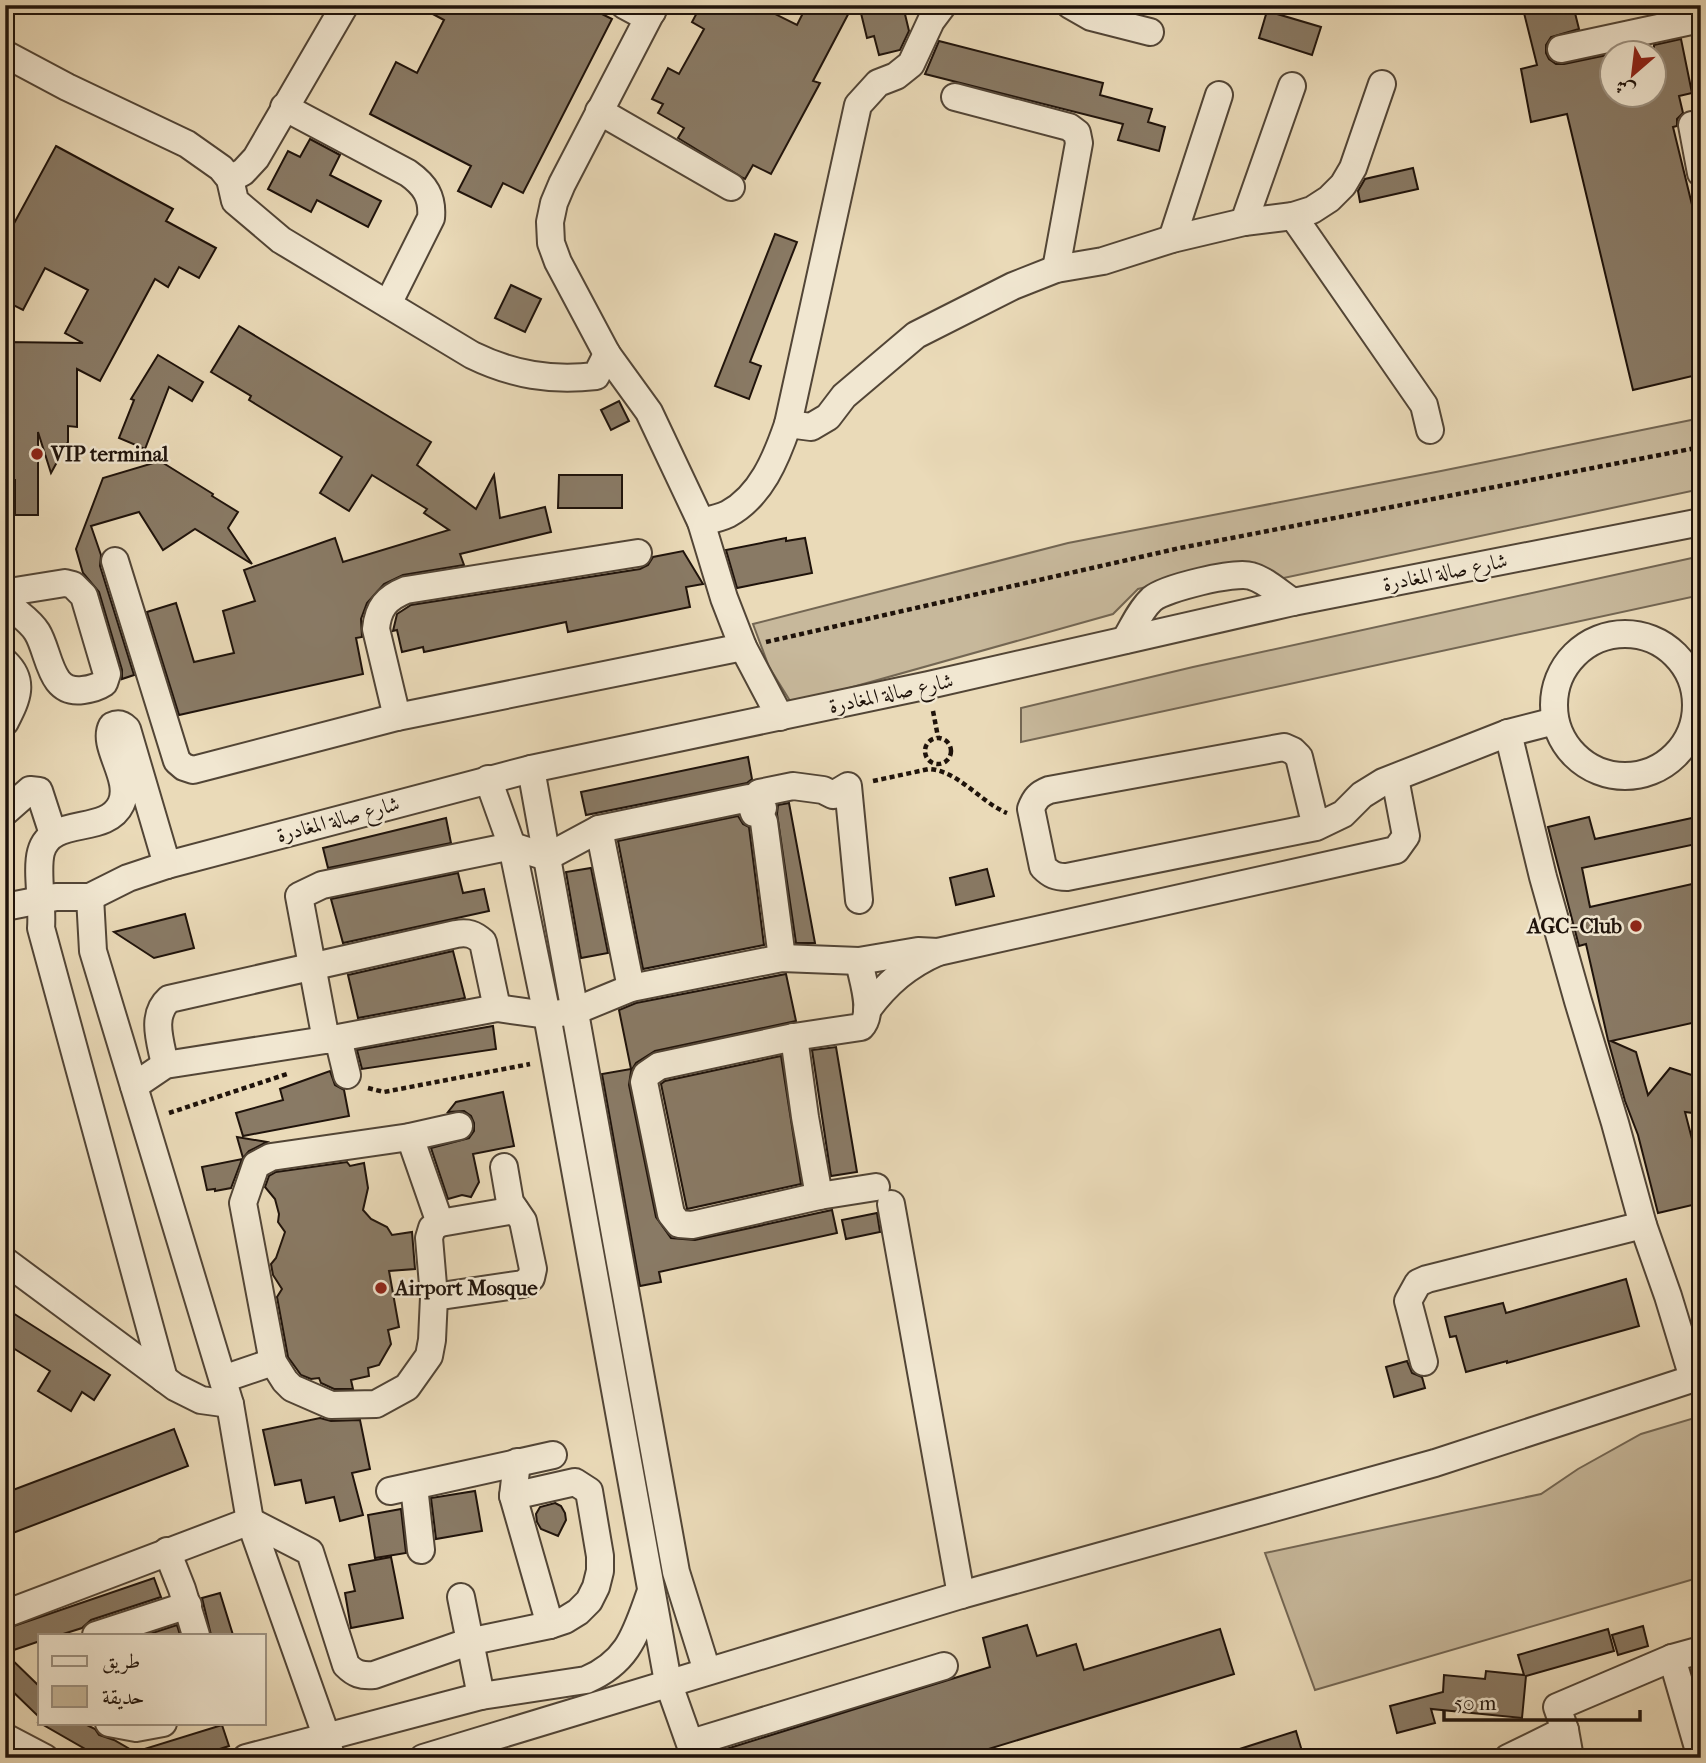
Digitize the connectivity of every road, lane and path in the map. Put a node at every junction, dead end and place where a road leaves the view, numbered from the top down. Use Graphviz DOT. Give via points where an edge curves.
graph roads {
  1 [pos="345,5"];
  2 [pos="624,5"];
  3 [pos="943,5"];
  4 [pos="1070,5"];
  5 [pos="653,8"];
  6 [pos="1693,21"];
  7 [pos="1150,32"];
  8 [pos="1561,50"];
  9 [pos="5,54"];
  10 [pos="1382,84"];
  11 [pos="1292,86"];
  12 [pos="1219,95"];
  13 [pos="955,97"];
  14 [pos="284,107"];
  15 [pos="599,111"];
  16 [pos="1692,125"];
  17 [pos="1701,173"];
  18 [pos="230,179"];
  19 [pos="731,187"];
  20 [pos="1293,216"];
  21 [pos="1244,222"];
  22 [pos="1172,239"];
  23 [pos="1056,269"];
  24 [pos="388,304"];
  25 [pos="607,354"];
  26 [pos="788,424"];
  27 [pos="1430,430"];
  28 [pos="1701,447"];
  29 [pos="701,522"];
  30 [pos="1701,522"];
  31 [pos="638,553"];
  32 [pos="115,561"];
  33 [pos="1293,602"];
  34 [pos="1125,640"];
  35 [pos="743,647"];
  36 [pos="5,662"];
  37 [pos="1695,672"];
  38 [pos="391,686"];
  39 [pos="11,697"];
  40 [pos="397,717"];
  41 [pos="780,717"];
  42 [pos="1555,721"];
  43 [pos="5,722"];
  44 [pos="1508,733"];
  45 [pos="937,767"];
  46 [pos="531,769"];
  47 [pos="1395,778"];
  48 [pos="488,779"];
  49 [pos="848,786"];
  50 [pos="5,812"];
  51 [pos="760,814"];
  52 [pos="1032,818"];
  53 [pos="1316,827"];
  54 [pos="599,829"];
  55 [pos="53,834"];
  56 [pos="512,846"];
  57 [pos="547,857"];
  58 [pos="167,865"];
  59 [pos="90,897"];
  60 [pos="42,899"];
  61 [pos="859,900"];
  62 [pos="5,907"];
  63 [pos="938,952"];
  64 [pos="782,958"];
  65 [pos="859,961"];
  66 [pos="312,966"];
  67 [pos="631,988"];
  68 [pos="497,1008"];
  69 [pos="867,1010"];
  70 [pos="575,1011"];
  71 [pos="547,1015"];
  72 [pos="794,1037"];
  73 [pos="332,1039"];
  74 [pos="165,1065"];
  75 [pos="347,1075"];
  76 [pos="134,1086"];
  77 [pos="459,1126"];
  78 [pos="410,1137"];
  79 [pos="503,1167"];
  80 [pos="819,1196"];
  81 [pos="515,1210"];
  82 [pos="440,1223"];
  83 [pos="1643,1225"];
  84 [pos="5,1261"];
  85 [pos="434,1297"];
  86 [pos="627,1301"];
  87 [pos="601,1306"];
  88 [pos="273,1362"];
  89 [pos="1424,1362"];
  90 [pos="1697,1377"];
  91 [pos="164,1378"];
  92 [pos="227,1391"];
  93 [pos="552,1455"];
  94 [pos="517,1462"];
  95 [pos="513,1496"];
  96 [pos="250,1521"];
  97 [pos="421,1550"];
  98 [pos="167,1551"];
  99 [pos="652,1589"];
  100 [pos="961,1595"];
  101 [pos="461,1597"];
  102 [pos="188,1605"];
  103 [pos="5,1614"];
  104 [pos="550,1625"];
  105 [pos="113,1633"];
  106 [pos="197,1634"];
  107 [pos="468,1642"];
  108 [pos="1701,1650"];
  109 [pos="1672,1658"];
  110 [pos="944,1666"];
  111 [pos="707,1671"];
  112 [pos="668,1682"];
  113 [pos="481,1696"];
  114 [pos="112,1724"];
  115 [pos="153,1724"];
  116 [pos="1564,1730"];
  117 [pos="5,1737"];
  118 [pos="328,1746"];
  119 [pos="693,1750"];
  120 [pos="41,1757"];
  121 [pos="246,1758"];
  122 [pos="423,1758"];
  123 [pos="1508,1758"];
  124 [pos="1570,1758"];
  125 [pos="1701,1758"];
  1 -- 14 [label="street"];
  2 -- 5 [label="street" via="637,12"];
  3 -- 26 [label="street" via="911,64 878,83 858,105"];
  4 -- 7 [label="street" via="1091,17"];
  5 -- 15 [label="street"];
  6 -- 8 [label="street"];
  9 -- 18 [label="street" via="187,144"];
  10 -- 20 [label="street" via="1343,185 1329,200"];
  11 -- 21 [label="street"];
  12 -- 22 [label="street"];
  13 -- 23 [label="street" via="1077,133 1079,143"];
  14 -- 18 [label="street" via="256,158"];
  14 -- 24 [label="street" via="408,173 428,191 432,218"];
  15 -- 19 [label="street"];
  15 -- 25 [label="street" via="554,202 550,222 558,262"];
  16 -- 17 [label="street"];
  18 -- 24 [label="street" via="235,201 260,225"];
  20 -- 21 [label="street"];
  20 -- 27 [label="street" via="1424,405"];
  21 -- 22 [label="street"];
  22 -- 23 [label="street" via="1103,261"];
  23 -- 26 [label="street" via="916,335 844,396 828,417 811,427"];
  24 -- 25 [label="street" via="472,355 520,374 558,379 596,376"];
  25 -- 29 [label="street" via="649,412"];
  26 -- 29 [label="street" via="770,471 754,492 725,516"];
  28 -- 35 [label="path" via="1180,548"];
  29 -- 35 [label="street"];
  30 -- 33 [label="street, شارع صالة المغادرة"];
  31 -- 40 [label="street" via="393,595 377,615 376,629"];
  32 -- 40 [label="street" via="173,752 184,767 202,768"];
  33 -- 34 [label="street, شارع صالة المغادرة"];
  33 -- 34 [label="street" via="1258,578 1243,574 1173,588 1151,600"];
  34 -- 41 [label="street, شارع صالة المغادرة"];
  35 -- 40 [label="street"];
  35 -- 41 [label="street"];
  36 -- 39 [label="street" via="17,678"];
  37 -- 42 [label="street" via="1651,639 1635,634 1601,638 1572,657 1563,671 1556,687"];
  37 -- 42 [label="street" via="1697,706 1688,739 1678,753 1650,772 1616,776 1584,763 1571,751"];
  38 -- 40 [label="street"];
  39 -- 43 [label="street"];
  41 -- 46 [label="street, شارع صالة المغادرة"];
  42 -- 44 [label="street"];
  44 -- 47 [label="street"];
  44 -- 83 [label="street" via="1543,877"];
  45 -- 45 [label="path" via="947,761 952,750 938,737 925,749"];
  45 -- 49 [label="path"];
  45 -- 52 [label="path" via="994,808"];
  46 -- 48 [label="street, شارع صالة المغادرة"];
  46 -- 57 [label="street"];
  47 -- 53 [label="street" via="1372,788 1343,814"];
  47 -- 63 [label="street" via="1406,836 1396,850"];
  48 -- 56 [label="street"];
  48 -- 58 [label="street, شارع صالة المغادرة"];
  49 -- 51 [label="street" via="833,796 793,786 759,793"];
  49 -- 61 [label="street"];
  50 -- 55 [label="street" via="30,790 38,791"];
  51 -- 54 [label="street" via="754,813 749,798"];
  51 -- 64 [label="street"];
  52 -- 53 [label="street" via="1043,867 1058,877"];
  52 -- 53 [label="street" via="1034,800 1049,790 1284,747 1293,751 1303,766"];
  54 -- 57 [label="street"];
  54 -- 67 [label="street"];
  55 -- 58 [label="street" via="100,821 121,806 123,780 109,734 112,726 120,724 127,729"];
  55 -- 60 [label="street" via="40,855"];
  56 -- 57 [label="street"];
  56 -- 66 [label="street" via="322,885 299,895"];
  56 -- 71 [label="street"];
  57 -- 70 [label="street"];
  58 -- 59 [label="street, شارع صالة المغادرة"];
  59 -- 60 [label="street"];
  59 -- 76 [label="street" via="93,951"];
  60 -- 62 [label="street"];
  60 -- 91 [label="street" via="42,936"];
  63 -- 65 [label="street"];
  63 -- 69 [label="street" via="897,976"];
  64 -- 65 [label="street"];
  64 -- 67 [label="street"];
  65 -- 69 [label="street"];
  66 -- 68 [label="street" via="466,932 483,942"];
  66 -- 73 [label="street"];
  66 -- 74 [label="street" via="169,999 158,1015"];
  67 -- 70 [label="street"];
  68 -- 71 [label="street"];
  68 -- 73 [label="street"];
  69 -- 72 [label="street" via="865,1022 854,1029"];
  70 -- 71 [label="street"];
  70 -- 86 [label="street"];
  71 -- 87 [label="street"];
  72 -- 80 [label="street"];
  72 -- 80 [label="street" via="659,1066 646,1075 644,1090 671,1214 679,1224 692,1226"];
  73 -- 74 [label="street"];
  73 -- 75 [label="street"];
  74 -- 76 [label="street"];
  76 -- 92 [label="street"];
  77 -- 78 [label="street"];
  78 -- 82 [label="street"];
  78 -- 88 [label="street" via="271,1157 256,1165 243,1203"];
  79 -- 81 [label="street" via="508,1198"];
  80 -- 100 [label="street" via="883,1195"];
  81 -- 82 [label="street"];
  81 -- 85 [label="street" via="523,1220 533,1269 527,1282"];
  82 -- 85 [label="street" via="430,1232"];
  83 -- 89 [label="street" via="1418,1283 1408,1301"];
  83 -- 90 [label="street"];
  84 -- 91 [label="street"];
  85 -- 88 [label="street" via="429,1356 407,1387 385,1401 331,1405 292,1388"];
  86 -- 87 [label="street"];
  86 -- 111 [label="street" via="676,1572"];
  87 -- 99 [label="street"];
  88 -- 92 [label="street"];
  90 -- 100 [label="street" via="1435,1463"];
  91 -- 92 [label="street" via="201,1400"];
  92 -- 96 [label="street"];
  93 -- 94 [label="street"];
  94 -- 95 [label="street"];
  94 -- 97 [label="street" via="402,1488"];
  95 -- 104 [label="street"];
  95 -- 104 [label="street" via="575,1482 589,1491 600,1556 596,1587 578,1612"];
  96 -- 98 [label="street"];
  96 -- 107 [label="street" via="310,1552 341,1655 353,1672 373,1675"];
  96 -- 118 [label="street"];
  98 -- 102 [label="street"];
  98 -- 103 [label="street"];
  99 -- 112 [label="street"];
  99 -- 113 [label="street" via="628,1648 603,1673 586,1680"];
  100 -- 111 [label="street"];
  101 -- 107 [label="street"];
  102 -- 105 [label="street"];
  102 -- 106 [label="street"];
  104 -- 107 [label="street"];
  107 -- 113 [label="street"];
  108 -- 109 [label="street"];
  109 -- 116 [label="street" via="1557,1707"];
  109 -- 125 [label="street"];
  110 -- 119 [label="street"];
  111 -- 112 [label="street"];
  112 -- 119 [label="street"];
  112 -- 122 [label="street"];
  113 -- 118 [label="street"];
  114 -- 115 [label="street"];
  116 -- 123 [label="street"];
  116 -- 124 [label="street"];
  117 -- 120 [label="street"];
  118 -- 121 [label="street"];
}
